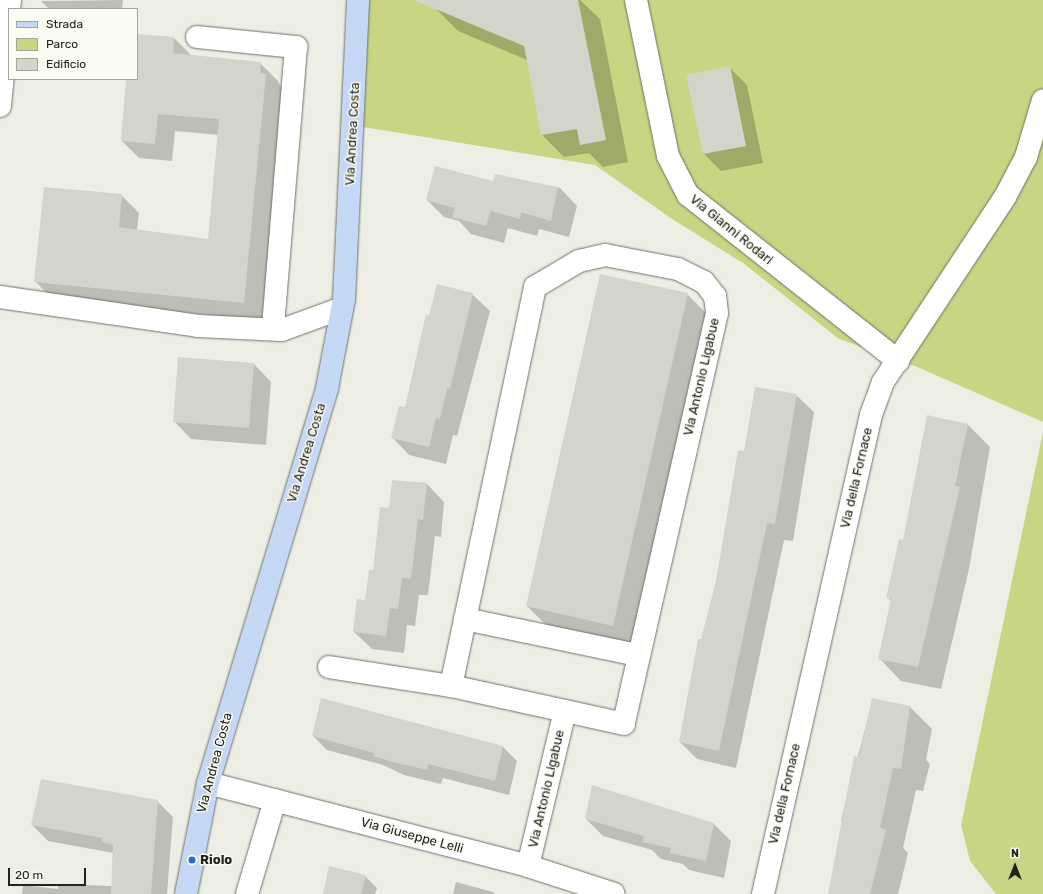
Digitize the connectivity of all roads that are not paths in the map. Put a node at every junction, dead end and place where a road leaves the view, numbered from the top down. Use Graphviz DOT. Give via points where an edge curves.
graph roads {
  1 [pos="358,0"];
  2 [pos="636,0"];
  3 [pos="8,21"];
  4 [pos="197,38"];
  5 [pos="1043,100"];
  6 [pos="0,106"];
  7 [pos="0,297"];
  8 [pos="342,308"];
  9 [pos="273,329"];
  10 [pos="898,361"];
  11 [pos="465,619"];
  12 [pos="637,655"];
  13 [pos="329,668"];
  14 [pos="450,686"];
  15 [pos="565,711"];
  16 [pos="208,783"];
  17 [pos="275,800"];
  18 [pos="528,866"];
  19 [pos="186,894"];
  20 [pos="247,894"];
  21 [pos="614,894"];
  22 [pos="763,894"];
  1 -- 8 [label="main road, Via Andrea Costa"];
  2 -- 10 [label="street, Via Gianni Rodari" via="668,156 688,195"];
  3 -- 6 [label="street"];
  4 -- 9 [label="street" via="296,47"];
  5 -- 10 [label="street, Via della Fornace" via="1026,156 1005,197"];
  7 -- 9 [label="street" via="198,326"];
  8 -- 9 [label="street" via="282,330"];
  8 -- 16 [label="main road, Via Andrea Costa" via="326,388"];
  10 -- 22 [label="street, Via della Fornace" via="883,382 871,416"];
  11 -- 12 [label="street"];
  11 -- 12 [label="street, Via Antonio Ligabue" via="535,287 579,261 605,255 678,269 704,282 715,296 717,313"];
  11 -- 14 [label="street, Via Antonio Ligabue"];
  12 -- 15 [label="street, Via Antonio Ligabue" via="624,724"];
  13 -- 14 [label="street"];
  14 -- 15 [label="street, Via Antonio Ligabue"];
  15 -- 18 [label="street, Via Antonio Ligabue"];
  16 -- 17 [label="street, Via Giuseppe Lelli"];
  16 -- 19 [label="main road, Via Andrea Costa"];
  17 -- 18 [label="street, Via Giuseppe Lelli"];
  17 -- 20 [label="street"];
  18 -- 21 [label="street, Via Giuseppe Lelli"];
}
